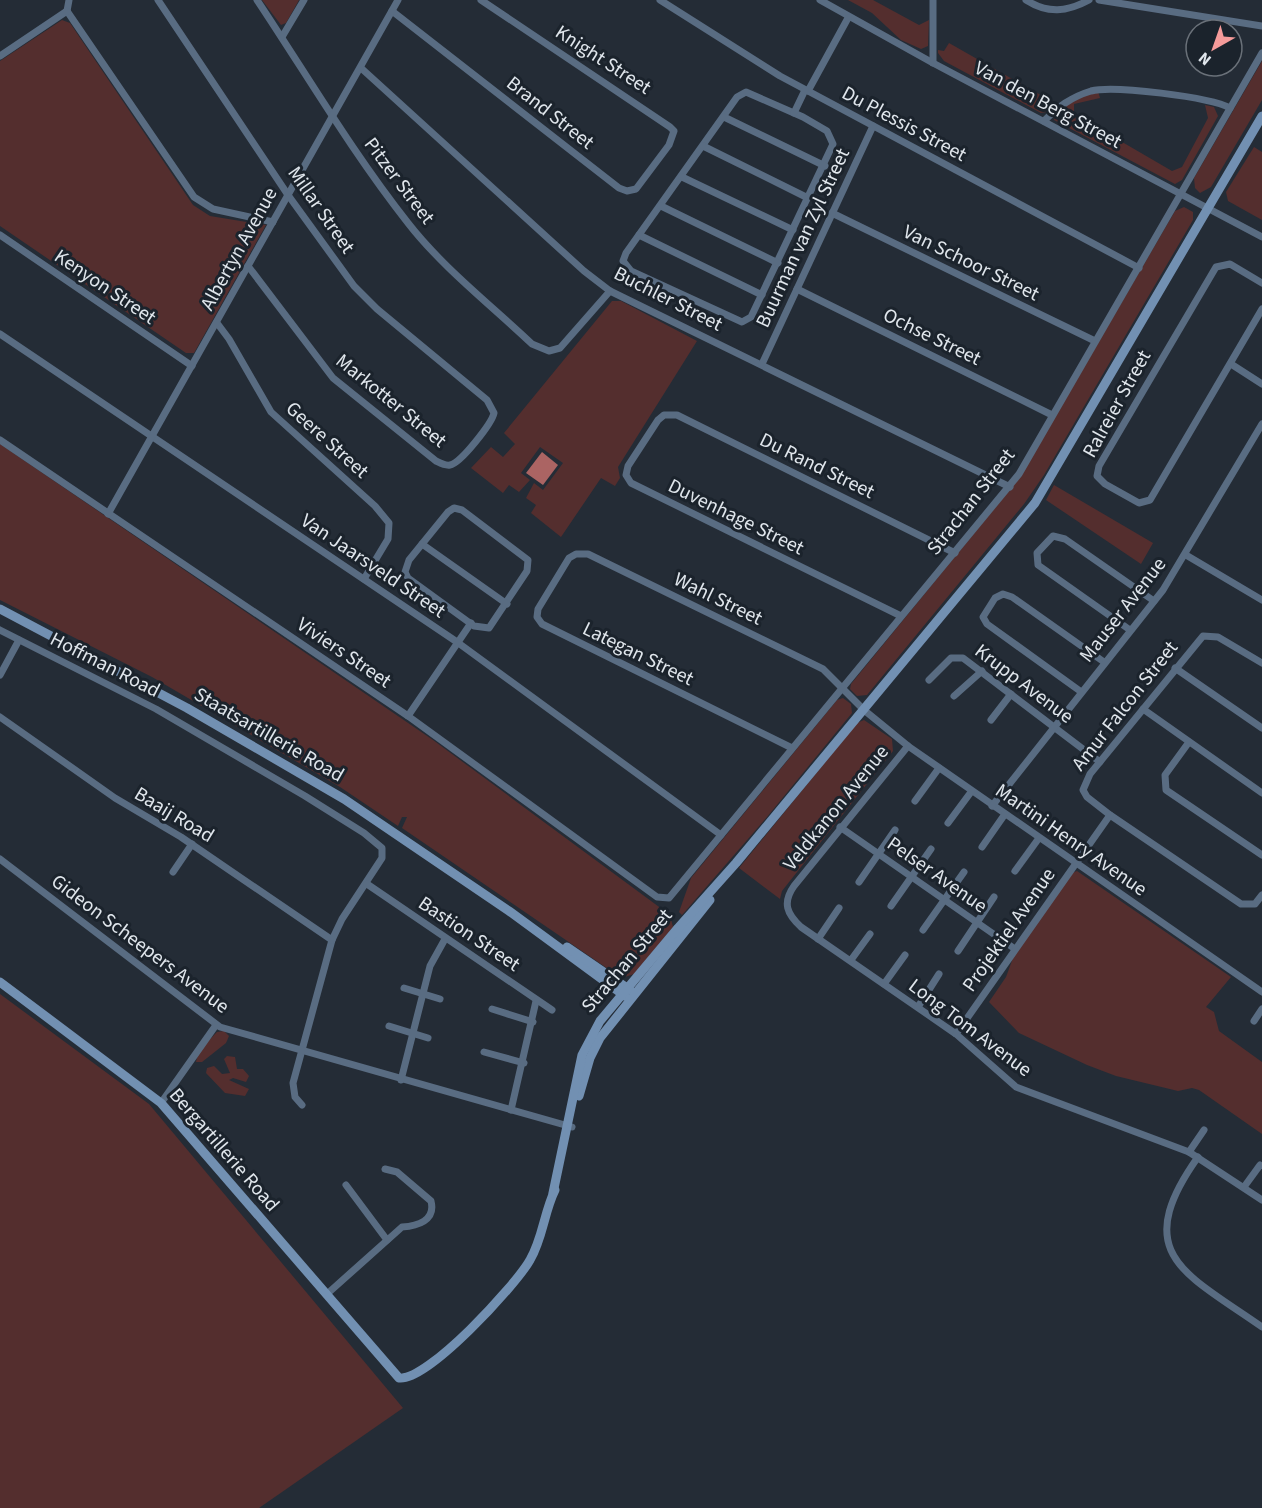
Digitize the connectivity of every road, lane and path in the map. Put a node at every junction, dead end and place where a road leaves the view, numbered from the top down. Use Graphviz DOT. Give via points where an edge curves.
graph roads {
  1 [pos="69,0"];
  2 [pos="158,0"];
  3 [pos="257,0"];
  4 [pos="304,0"];
  5 [pos="398,0"];
  6 [pos="481,0"];
  7 [pos="660,0"];
  8 [pos="820,0"];
  9 [pos="933,0"];
  10 [pos="1026,0"];
  11 [pos="1089,0"];
  12 [pos="1099,0"];
  13 [pos="392,11"];
  14 [pos="67,12"];
  15 [pos="848,18"];
  16 [pos="1262,26"];
  17 [pos="282,37"];
  18 [pos="1262,53"];
  19 [pos="0,56"];
  20 [pos="933,63"];
  21 [pos="361,68"];
  22 [pos="806,91"];
  23 [pos="1230,108"];
  24 [pos="794,113"];
  25 [pos="1262,116"];
  26 [pos="724,117"];
  27 [pos="332,118"];
  28 [pos="1044,121"];
  29 [pos="873,126"];
  30 [pos="674,131"];
  31 [pos="703,146"];
  32 [pos="825,166"];
  33 [pos="682,177"];
  34 [pos="1182,193"];
  35 [pos="288,195"];
  36 [pos="808,198"];
  37 [pos="661,206"];
  38 [pos="1209,207"];
  39 [pos="832,213"];
  40 [pos="273,222"];
  41 [pos="794,230"];
  42 [pos="0,235"];
  43 [pos="639,235"];
  44 [pos="1262,237"];
  45 [pos="778,263"];
  46 [pos="248,266"];
  47 [pos="1139,268"];
  48 [pos="1262,283"];
  49 [pos="797,289"];
  50 [pos="609,291"];
  51 [pos="762,295"];
  52 [pos="1262,309"];
  53 [pos="217,323"];
  54 [pos="0,334"];
  55 [pos="1095,341"];
  56 [pos="762,363"];
  57 [pos="1231,364"];
  58 [pos="192,366"];
  59 [pos="1262,384"];
  60 [pos="493,407"];
  61 [pos="664,415"];
  62 [pos="1052,415"];
  63 [pos="1262,424"];
  64 [pos="151,439"];
  65 [pos="0,440"];
  66 [pos="1010,487"];
  67 [pos="108,514"];
  68 [pos="422,544"];
  69 [pos="955,552"];
  70 [pos="572,555"];
  71 [pos="1186,555"];
  72 [pos="364,579"];
  73 [pos="1262,600"];
  74 [pos="1154,601"];
  75 [pos="507,604"];
  76 [pos="0,609"];
  77 [pos="901,616"];
  78 [pos="471,623"];
  79 [pos="0,630"];
  80 [pos="1130,630"];
  81 [pos="19,640"];
  82 [pos="457,642"];
  83 [pos="1104,662"];
  84 [pos="1262,663"];
  85 [pos="1175,668"];
  86 [pos="982,671"];
  87 [pos="0,675"];
  88 [pos="929,680"];
  89 [pos="843,689"];
  90 [pos="1080,691"];
  91 [pos="1011,694"];
  92 [pos="954,696"];
  93 [pos="1143,709"];
  94 [pos="864,710"];
  95 [pos="408,716"];
  96 [pos="0,717"];
  97 [pos="991,720"];
  98 [pos="1053,726"];
  99 [pos="1262,728"];
  100 [pos="1189,742"];
  101 [pos="908,746"];
  102 [pos="792,748"];
  103 [pos="1100,762"];
  104 [pos="939,768"];
  105 [pos="971,792"];
  106 [pos="1262,793"];
  107 [pos="915,801"];
  108 [pos="992,806"];
  109 [pos="1005,814"];
  110 [pos="1110,815"];
  111 [pos="948,823"];
  112 [pos="840,827"];
  113 [pos="895,830"];
  114 [pos="721,835"];
  115 [pos="1039,838"];
  116 [pos="192,844"];
  117 [pos="982,847"];
  118 [pos="931,849"];
  119 [pos="878,855"];
  120 [pos="1262,855"];
  121 [pos="0,859"];
  122 [pos="1076,864"];
  123 [pos="1015,871"];
  124 [pos="173,872"];
  125 [pos="964,872"];
  126 [pos="911,878"];
  127 [pos="859,882"];
  128 [pos="367,884"];
  129 [pos="790,891"];
  130 [pos="1262,895"];
  131 [pos="994,897"];
  132 [pos="665,898"];
  133 [pos="944,901"];
  134 [pos="891,906"];
  135 [pos="839,908"];
  136 [pos="977,923"];
  137 [pos="923,930"];
  138 [pos="870,934"];
  139 [pos="446,939"];
  140 [pos="818,939"];
  141 [pos="332,940"];
  142 [pos="1015,949"];
  143 [pos="958,951"];
  144 [pos="905,955"];
  145 [pos="851,960"];
  146 [pos="939,974"];
  147 [pos="0,982"];
  148 [pos="884,984"];
  149 [pos="404,988"];
  150 [pos="1262,992"];
  151 [pos="423,993"];
  152 [pos="628,994"];
  153 [pos="440,999"];
  154 [pos="536,1001"];
  155 [pos="918,1007"];
  156 [pos="492,1010"];
  157 [pos="552,1010"];
  158 [pos="1262,1010"];
  159 [pos="1254,1021"];
  160 [pos="533,1022"];
  161 [pos="216,1024"];
  162 [pos="389,1026"];
  163 [pos="413,1034"];
  164 [pos="956,1034"];
  165 [pos="428,1038"];
  166 [pos="302,1050"];
  167 [pos="484,1052"];
  168 [pos="524,1063"];
  169 [pos="401,1080"];
  170 [pos="161,1103"];
  171 [pos="302,1105"];
  172 [pos="511,1110"];
  173 [pos="569,1126"];
  174 [pos="1204,1130"];
  175 [pos="1189,1152"];
  176 [pos="1198,1157"];
  177 [pos="1260,1164"];
  178 [pos="385,1169"];
  179 [pos="346,1185"];
  180 [pos="1244,1187"];
  181 [pos="1262,1200"];
  182 [pos="387,1240"];
  183 [pos="327,1294"];
  184 [pos="1262,1327"];
  185 [pos="393,1373"];
  1 -- 14 [label="street"];
  2 -- 35 [label="street, Millar Street"];
  3 -- 17 [label="street, Pitzer Street"];
  4 -- 17 [label="street"];
  5 -- 13 [label="street, Albertyn Avenue"];
  6 -- 30 [label="street, Knight Street"];
  7 -- 22 [label="street, Du Plessis Street"];
  8 -- 15 [label="street, Van den Berg Street"];
  9 -- 20 [label="street"];
  10 -- 11 [label="street" via="1053,11"];
  12 -- 16 [label="street"];
  13 -- 21 [label="street, Albertyn Avenue"];
  13 -- 30 [label="street, Brand Street" via="623,190 636,189 669,145"];
  14 -- 19 [label="street"];
  14 -- 40 [label="street" via="194,197 213,209"];
  15 -- 20 [label="street, Van den Berg Street"];
  15 -- 22 [label="street"];
  17 -- 27 [label="street, Pitzer Street"];
  18 -- 23 [label="street, Strachan Street"];
  20 -- 28 [label="street, Van den Berg Street"];
  21 -- 27 [label="street, Albertyn Avenue"];
  21 -- 50 [label="street, Buchler Street"];
  22 -- 24 [label="street"];
  22 -- 29 [label="street, Du Plessis Street"];
  23 -- 28 [label="street" via="1211,101 1104,88 1069,100"];
  23 -- 34 [label="street, Strachan Street"];
  24 -- 26 [label="street" via="746,92"];
  24 -- 32 [label="street" via="831,135 832,148"];
  25 -- 38 [label="street, Strachan Street"];
  26 -- 31 [label="street"];
  26 -- 32 [label="street"];
  27 -- 35 [label="street, Albertyn Avenue"];
  27 -- 50 [label="street, Pitzer Street" via="423,240 532,344 549,351 565,344"];
  28 -- 34 [label="street, Van den Berg Street"];
  29 -- 39 [label="street, Buurman van Zyl Street"];
  29 -- 47 [label="street, Du Plessis Street"];
  31 -- 33 [label="street"];
  31 -- 36 [label="street"];
  32 -- 36 [label="street"];
  33 -- 37 [label="street"];
  33 -- 41 [label="street"];
  34 -- 38 [label="street, Van den Berg Street"];
  34 -- 47 [label="street, Strachan Street"];
  35 -- 40 [label="street, Albertyn Avenue"];
  35 -- 60 [label="street, Millar Street" via="365,298"];
  36 -- 41 [label="street"];
  37 -- 43 [label="street"];
  37 -- 45 [label="street"];
  38 -- 44 [label="street, Van den Berg Street"];
  38 -- 94 [label="street, Strachan Street" via="1045,489"];
  39 -- 49 [label="street, Buurman van Zyl Street"];
  39 -- 55 [label="street, Van Schoor Street"];
  40 -- 46 [label="street, Albertyn Avenue"];
  41 -- 45 [label="street"];
  42 -- 58 [label="street, Kenyon Street"];
  43 -- 51 [label="street"];
  43 -- 51 [label="street" via="624,256 624,265 631,271 739,322 752,317"];
  45 -- 51 [label="street"];
  46 -- 53 [label="street, Albertyn Avenue"];
  46 -- 60 [label="street, Markotter Street" via="333,378 436,461 450,465 459,460 490,422"];
  47 -- 55 [label="street, Strachan Street"];
  48 -- 57 [label="street, Ralreier Street" via="1230,264 1216,267 1099,466 1099,479 1139,503 1150,500"];
  49 -- 56 [label="street, Buurman van Zyl Street"];
  49 -- 62 [label="street, Ochse Street"];
  50 -- 56 [label="street, Buchler Street"];
  52 -- 57 [label="street, Ralreier Street"];
  53 -- 58 [label="street, Albertyn Avenue"];
  53 -- 72 [label="street, Geere Street" via="271,412 389,523 388,538"];
  54 -- 64 [label="street, Van Jaarsveld Street"];
  55 -- 62 [label="street, Strachan Street"];
  56 -- 66 [label="street, Buchler Street"];
  57 -- 59 [label="street"];
  58 -- 64 [label="street, Albertyn Avenue"];
  61 -- 69 [label="street, Du Rand Street" via="677,415"];
  61 -- 77 [label="street, Duvenhage Street" via="628,466 626,475 631,483"];
  62 -- 66 [label="street, Strachan Street"];
  63 -- 71 [label="street, Mauser Avenue"];
  64 -- 67 [label="street, Albertyn Avenue"];
  64 -- 72 [label="street, Van Jaarsveld Street"];
  65 -- 67 [label="street, Viviers Street"];
  66 -- 69 [label="street, Strachan Street"];
  67 -- 95 [label="street, Viviers Street"];
  68 -- 75 [label="street"];
  68 -- 75 [label="street" via="448,512 454,508 462,510 528,560 527,571"];
  68 -- 78 [label="street" via="405,566 408,578"];
  69 -- 77 [label="street, Strachan Street"];
  70 -- 89 [label="street, Wahl Street" via="588,554 812,663"];
  70 -- 102 [label="street, Lategan Street" via="538,609 537,617 542,624"];
  71 -- 73 [label="street"];
  71 -- 74 [label="street, Mauser Avenue"];
  72 -- 82 [label="street, Van Jaarsveld Street"];
  74 -- 80 [label="street, Mauser Avenue"];
  74 -- 80 [label="street" via="1065,539 1053,536 1047,540 1037,553 1038,565"];
  75 -- 78 [label="street" via="489,628"];
  76 -- 152 [label="street, Staatsartillerie Road" via="187,708 344,799"];
  77 -- 89 [label="street, Strachan Street"];
  78 -- 82 [label="street"];
  79 -- 81 [label="street, Hoffman Road"];
  80 -- 83 [label="street, Mauser Avenue"];
  81 -- 87 [label="street"];
  81 -- 128 [label="street, Hoffman Road" via="156,709 305,796 379,845 382,858"];
  82 -- 95 [label="street"];
  82 -- 114 [label="street, Van Jaarsveld Street"];
  83 -- 90 [label="street, Mauser Avenue"];
  83 -- 90 [label="street" via="1012,597 1003,594 995,598 983,616 987,624"];
  84 -- 85 [label="street, Amur Falcon Street" via="1210,635 1196,641"];
  85 -- 93 [label="street, Amur Falcon Street"];
  85 -- 99 [label="street"];
  86 -- 88 [label="street, Krupp Avenue" via="963,658 954,657"];
  86 -- 91 [label="street, Krupp Avenue"];
  86 -- 92 [label="street"];
  89 -- 94 [label="street, Wahl Street"];
  89 -- 102 [label="street, Strachan Street"];
  90 -- 98 [label="street, Mauser Avenue"];
  91 -- 97 [label="street"];
  91 -- 98 [label="street, Krupp Avenue"];
  93 -- 100 [label="street"];
  93 -- 103 [label="street, Amur Falcon Street"];
  94 -- 101 [label="street, Martini Henry Avenue"];
  94 -- 152 [label="street, Strachan Street"];
  95 -- 132 [label="street, Viviers Street" via="647,890"];
  96 -- 116 [label="street, Baaij Road" via="115,798"];
  98 -- 103 [label="street, Krupp Avenue"];
  98 -- 108 [label="street, Mauser Avenue"];
  100 -- 106 [label="street"];
  100 -- 120 [label="street" via="1165,775 1166,790"];
  101 -- 104 [label="street, Martini Henry Avenue"];
  101 -- 112 [label="street, Veldkanon Avenue"];
  102 -- 114 [label="street, Strachan Street"];
  103 -- 110 [label="street, Amur Falcon Street" via="1083,790"];
  104 -- 105 [label="street, Martini Henry Avenue"];
  104 -- 107 [label="street"];
  105 -- 108 [label="street, Martini Henry Avenue"];
  105 -- 111 [label="street"];
  108 -- 109 [label="street, Martini Henry Avenue"];
  109 -- 115 [label="street, Martini Henry Avenue"];
  109 -- 117 [label="street"];
  110 -- 122 [label="street, Projektiel Avenue"];
  110 -- 130 [label="street, Amur Falcon Street" via="1241,904 1254,904"];
  112 -- 119 [label="street, Pelser Avenue"];
  112 -- 129 [label="street, Veldkanon Avenue"];
  113 -- 119 [label="street"];
  114 -- 132 [label="street, Strachan Street" via="673,896"];
  115 -- 122 [label="street, Martini Henry Avenue"];
  115 -- 123 [label="street"];
  116 -- 124 [label="street"];
  116 -- 141 [label="street, Baaij Road"];
  118 -- 126 [label="street"];
  119 -- 126 [label="street, Pelser Avenue"];
  119 -- 127 [label="street"];
  121 -- 161 [label="street, Gideon Scheepers Avenue"];
  122 -- 142 [label="street, Projektiel Avenue"];
  122 -- 150 [label="street, Martini Henry Avenue"];
  125 -- 133 [label="street"];
  126 -- 133 [label="street, Pelser Avenue"];
  126 -- 134 [label="street"];
  128 -- 139 [label="street, Bastion Street"];
  128 -- 141 [label="street"];
  129 -- 140 [label="street, Long Tom Avenue" via="790,916"];
  131 -- 136 [label="street"];
  133 -- 136 [label="street, Pelser Avenue"];
  133 -- 137 [label="street"];
  135 -- 140 [label="street"];
  136 -- 142 [label="street, Pelser Avenue"];
  136 -- 143 [label="street"];
  138 -- 145 [label="street"];
  139 -- 151 [label="street" via="434,957"];
  139 -- 154 [label="street, Bastion Street"];
  140 -- 145 [label="street, Long Tom Avenue"];
  141 -- 166 [label="street"];
  142 -- 164 [label="street, Projektiel Avenue"];
  144 -- 148 [label="street"];
  145 -- 148 [label="street, Long Tom Avenue"];
  146 -- 155 [label="street"];
  147 -- 170 [label="street, Bergartillerie Road"];
  148 -- 155 [label="street, Long Tom Avenue"];
  149 -- 151 [label="street"];
  151 -- 153 [label="street"];
  151 -- 163 [label="street"];
  152 -- 173 [label="street, Strachan Street" via="600,1021 586,1045"];
  154 -- 157 [label="street, Bastion Street"];
  154 -- 160 [label="street"];
  155 -- 164 [label="street, Long Tom Avenue"];
  156 -- 160 [label="street"];
  158 -- 159 [label="street"];
  160 -- 168 [label="street"];
  161 -- 166 [label="street, Gideon Scheepers Avenue"];
  161 -- 170 [label="street"];
  162 -- 163 [label="street"];
  163 -- 165 [label="street"];
  163 -- 169 [label="street"];
  164 -- 175 [label="street, Long Tom Avenue" via="1020,1089"];
  166 -- 169 [label="street, Gideon Scheepers Avenue"];
  166 -- 171 [label="street" via="293,1087"];
  167 -- 168 [label="street"];
  168 -- 172 [label="street"];
  169 -- 172 [label="street, Gideon Scheepers Avenue"];
  170 -- 183 [label="street, Bergartillerie Road"];
  172 -- 173 [label="street, Gideon Scheepers Avenue"];
  173 -- 185 [label="street, Strachan Street" via="536,1250 525,1268 463,1336 416,1375 405,1378"];
  174 -- 175 [label="street"];
  175 -- 176 [label="street, Long Tom Avenue"];
  176 -- 180 [label="street, Long Tom Avenue"];
  176 -- 184 [label="street" via="1174,1193 1166,1231 1168,1245 1187,1274"];
  177 -- 180 [label="street"];
  178 -- 182 [label="street" via="397,1172 432,1205 423,1223 402,1227"];
  179 -- 182 [label="street"];
  180 -- 181 [label="street, Long Tom Avenue"];
  182 -- 183 [label="street"];
  183 -- 185 [label="street, Bergartillerie Road"];
}
